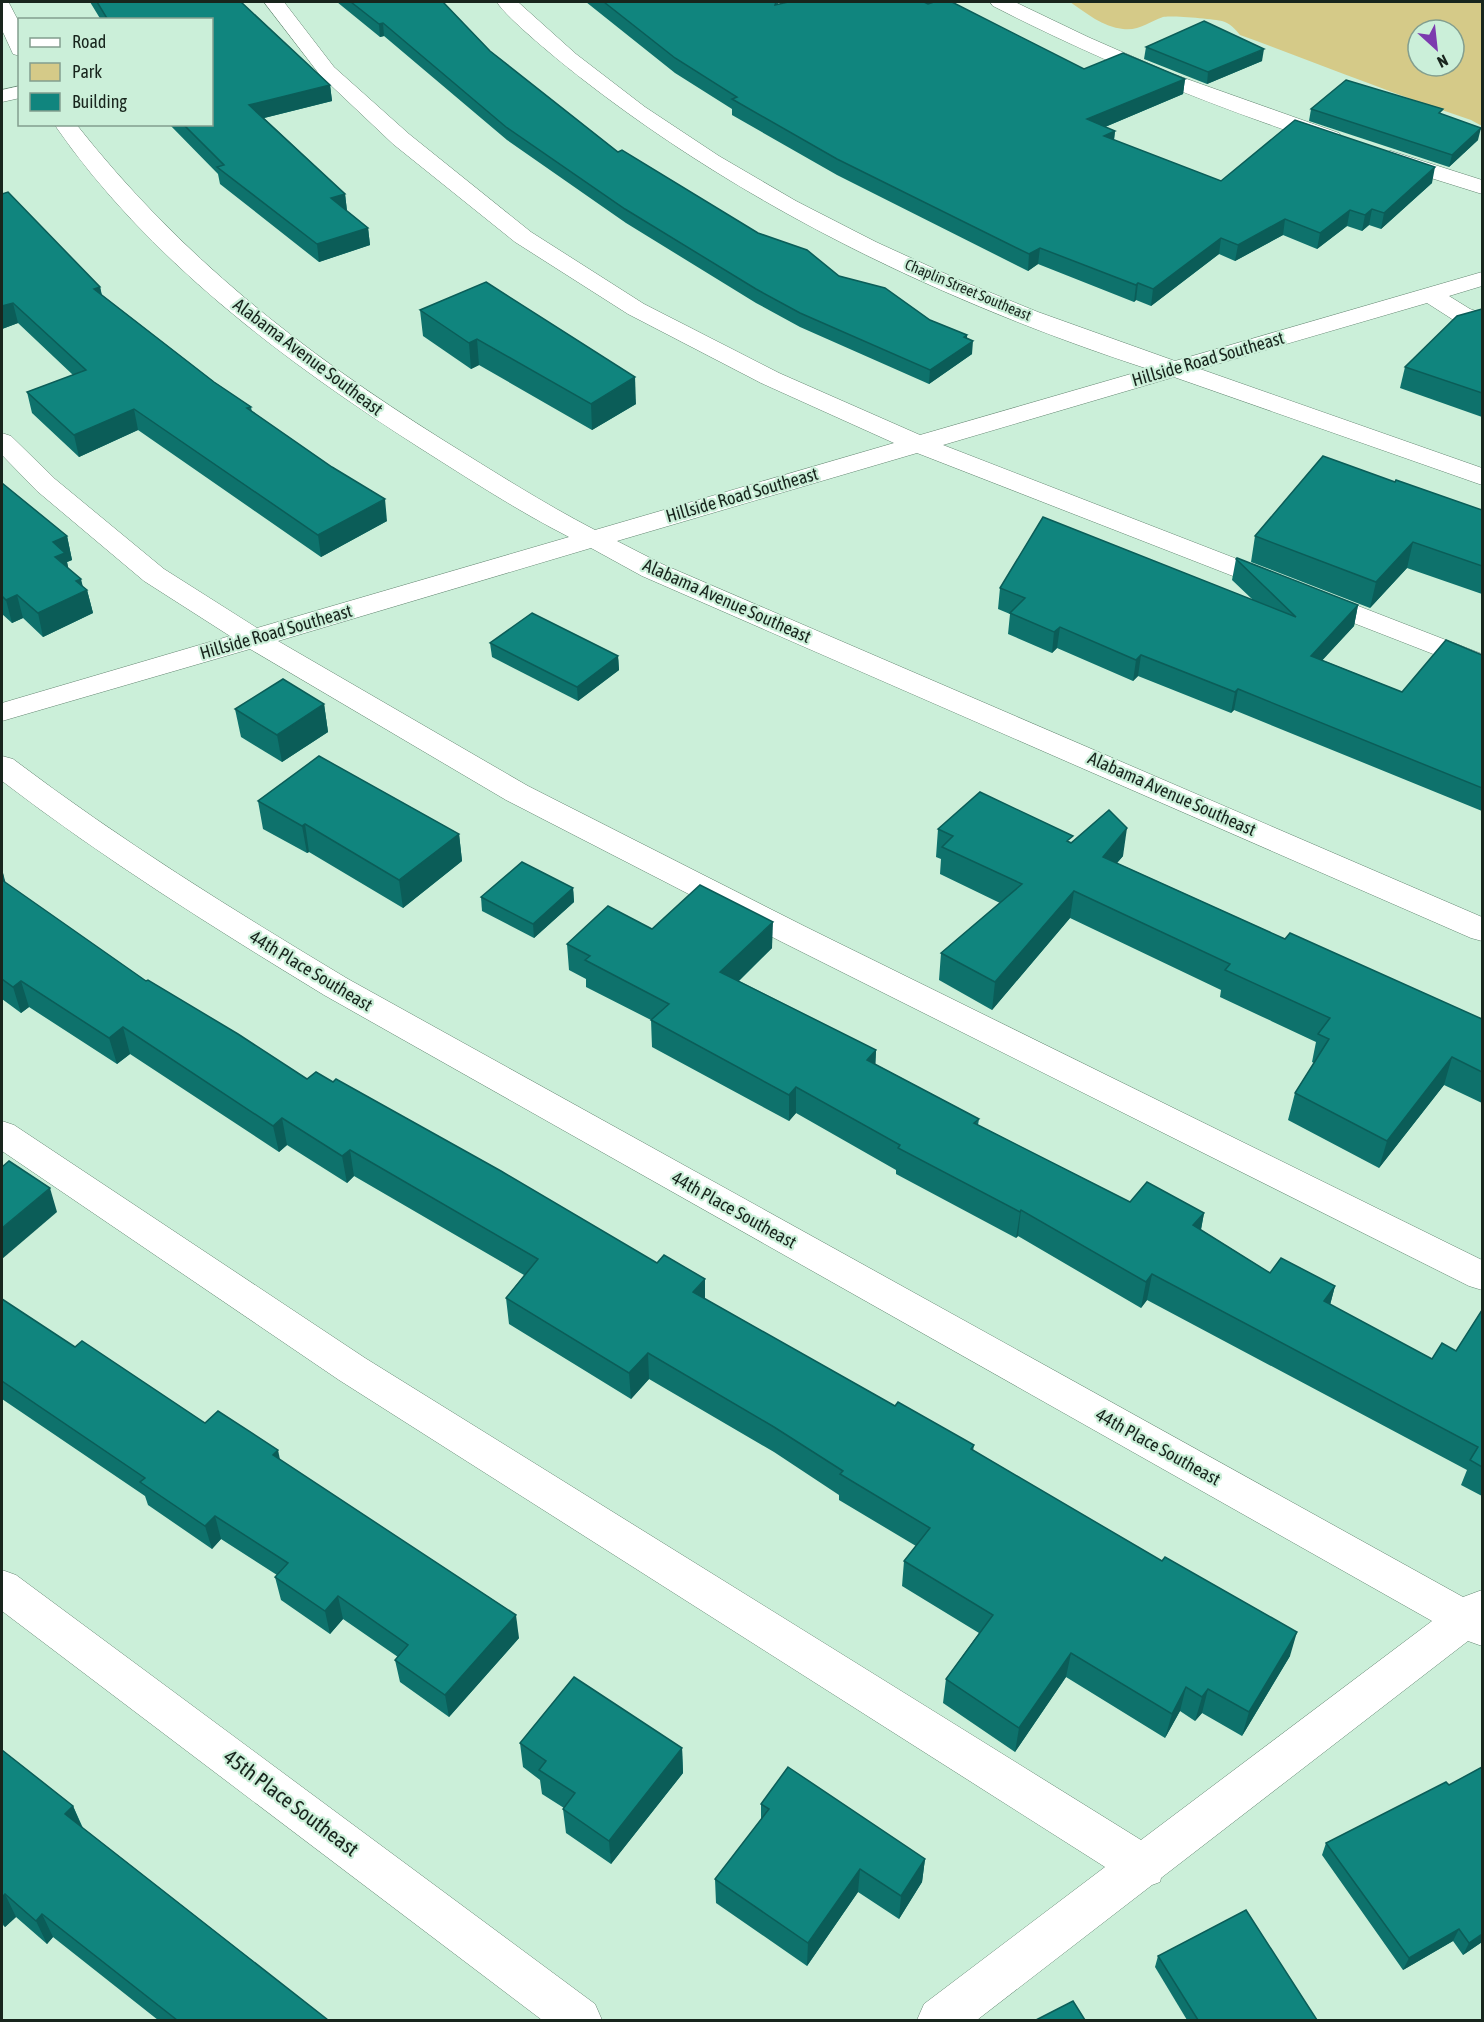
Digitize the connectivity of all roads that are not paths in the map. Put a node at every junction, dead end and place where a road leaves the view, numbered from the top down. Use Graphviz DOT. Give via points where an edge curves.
graph roads {
  1 [pos="274,2"];
  2 [pos="507,2"];
  3 [pos="1000,2"];
  4 [pos="2,7"];
  5 [pos="18,45"];
  6 [pos="18,92"];
  7 [pos="2,96"];
  8 [pos="66,126"];
  9 [pos="1348,144"];
  10 [pos="1370,151"];
  11 [pos="1482,187"];
  12 [pos="1482,279"];
  13 [pos="1429,294"];
  14 [pos="1482,321"];
  15 [pos="1175,368"];
  16 [pos="2,441"];
  17 [pos="918,444"];
  18 [pos="1482,477"];
  19 [pos="594,538"];
  20 [pos="253,639"];
  21 [pos="1482,664"];
  22 [pos="2,712"];
  23 [pos="2,766"];
  24 [pos="1482,930"];
  25 [pos="2,1134"];
  26 [pos="1482,1276"];
  27 [pos="2,1588"];
  28 [pos="1477,1618"];
  29 [pos="1144,1867"];
  30 [pos="579,2020"];
  31 [pos="940,2020"];
  1 -- 17 [label="street" via="327,71 401,139 523,237 646,315 770,378"];
  2 -- 15 [label="street, Chaplin Street Southeast" via="569,60 617,97 787,203 980,296 1110,348"];
  3 -- 9 [label="street" via="1142,70"];
  4 -- 5 [label="street"];
  6 -- 7 [label="street"];
  8 -- 19 [label="street, Alabama Avenue Southeast" via="142,217 263,326 423,439 553,518"];
  10 -- 11 [label="street"];
  12 -- 13 [label="street, Hillside Road Southeast"];
  13 -- 14 [label="street" via="1461,314"];
  13 -- 15 [label="street, Hillside Road Southeast"];
  15 -- 17 [label="street, Hillside Road Southeast"];
  15 -- 18 [label="street, Chaplin Street Southeast"];
  16 -- 20 [label="street" via="46,485 154,575"];
  17 -- 19 [label="street, Hillside Road Southeast"];
  17 -- 21 [label="street"];
  19 -- 20 [label="street, Hillside Road Southeast"];
  19 -- 24 [label="street, Alabama Avenue Southeast" via="652,570"];
  20 -- 22 [label="street, Hillside Road Southeast"];
  20 -- 26 [label="street" via="517,793"];
  23 -- 28 [label="street, 44th Place Southeast" via="121,852 336,987"];
  25 -- 29 [label="street" via="352,1369"];
  27 -- 30 [label="street, 45th Place Southeast"];
  28 -- 29 [label="street"];
  29 -- 31 [label="street"];
}
